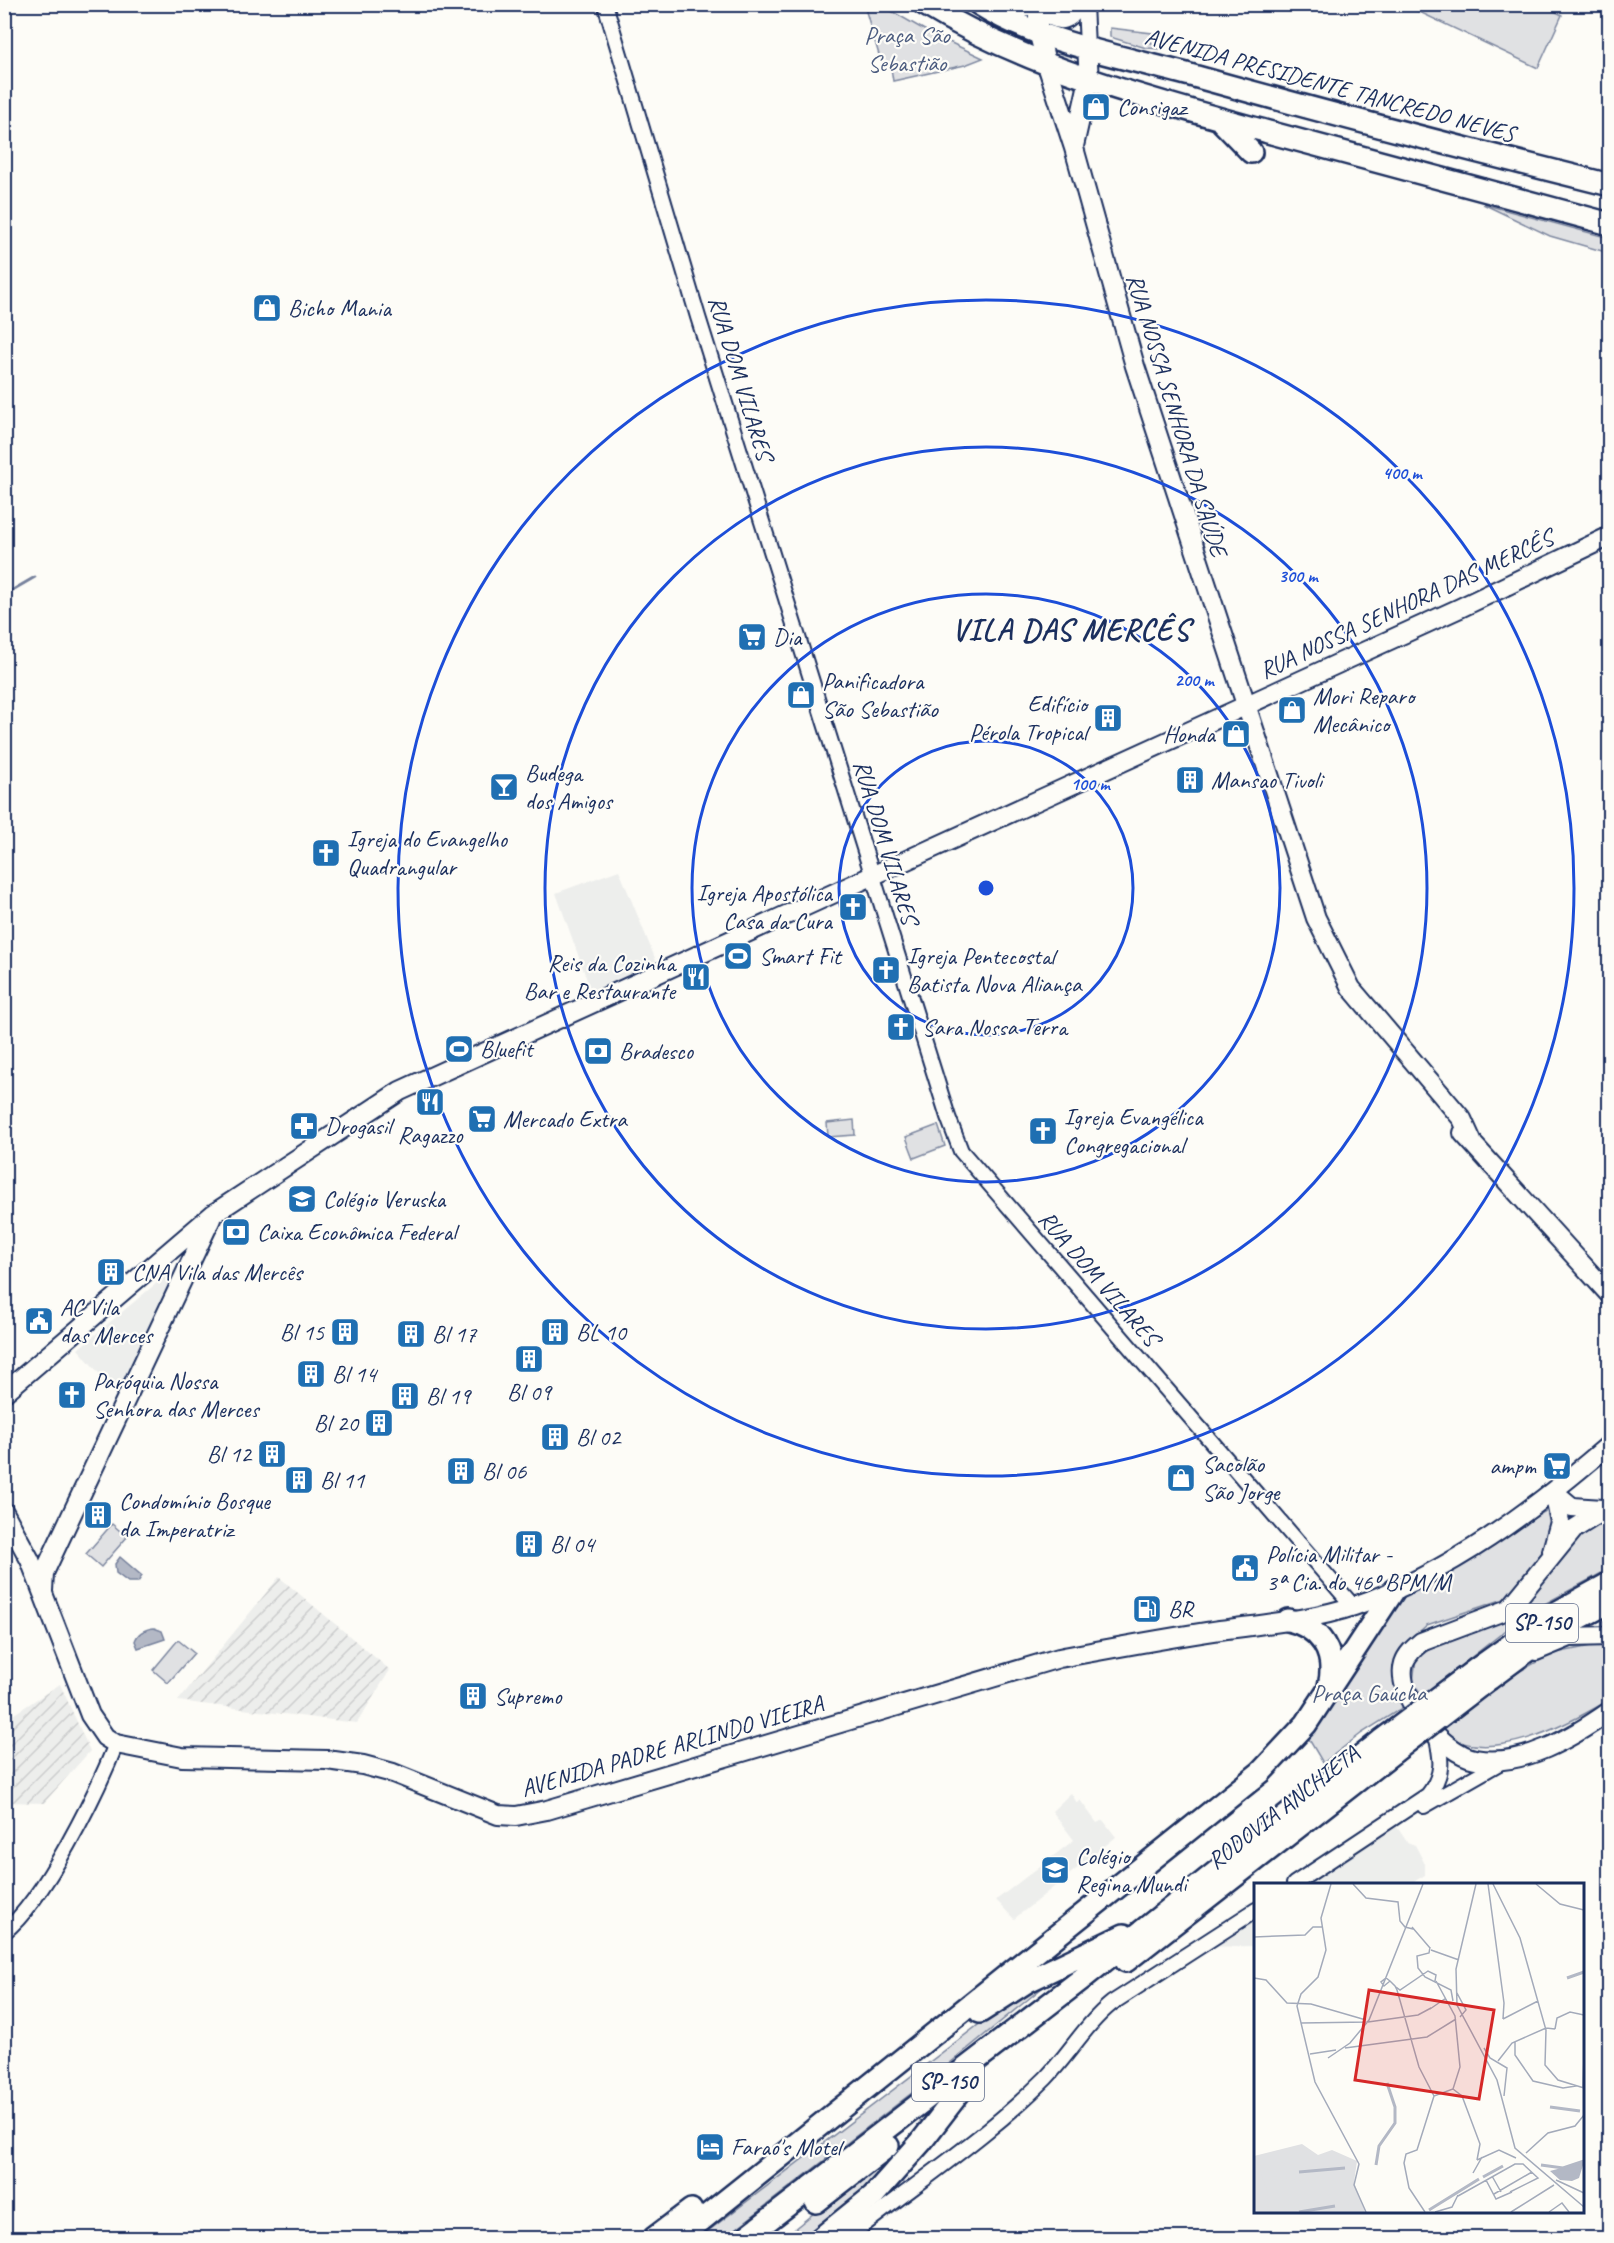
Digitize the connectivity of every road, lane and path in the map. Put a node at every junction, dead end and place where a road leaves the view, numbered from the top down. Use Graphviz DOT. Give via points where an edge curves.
graph roads {
  1 [pos="605,4"];
  2 [pos="924,4"];
  3 [pos="1028,4"];
  4 [pos="1038,4"];
  5 [pos="1048,4"];
  6 [pos="1078,4"];
  7 [pos="1085,4"];
  8 [pos="985,8"];
  9 [pos="1038,31"];
  10 [pos="1088,47"];
  11 [pos="1046,62"];
  12 [pos="1089,79"];
  13 [pos="1217,118"];
  14 [pos="1074,148"];
  15 [pos="1251,152"];
  16 [pos="1610,185"];
  17 [pos="1610,224"];
  18 [pos="1610,536"];
  19 [pos="1246,704"];
  20 [pos="873,876"];
  21 [pos="213,1214"];
  22 [pos="173,1249"];
  23 [pos="188,1267"];
  24 [pos="1610,1295"];
  25 [pos="11,1380"];
  26 [pos="4,1393"];
  27 [pos="1610,1444"];
  28 [pos="1554,1492"];
  29 [pos="1608,1509"];
  30 [pos="4,1512"];
  31 [pos="1551,1556"];
  32 [pos="30,1560"];
  33 [pos="44,1573"];
  34 [pos="1610,1583"];
  35 [pos="1394,1590"];
  36 [pos="44,1597"];
  37 [pos="1610,1602"];
  38 [pos="1353,1606"];
  39 [pos="1288,1620"];
  40 [pos="1610,1635"];
  41 [pos="1513,1662"];
  42 [pos="1483,1674"];
  43 [pos="1327,1692"];
  44 [pos="1610,1711"];
  45 [pos="1436,1735"];
  46 [pos="116,1744"];
  47 [pos="1388,1746"];
  48 [pos="1511,1757"];
  49 [pos="1380,1829"];
  50 [pos="1296,1883"];
  51 [pos="1254,1911"];
  52 [pos="1150,1924"];
  53 [pos="4,1932"];
  54 [pos="899,2063"];
  55 [pos="965,2085"];
  56 [pos="784,2156"];
  57 [pos="654,2238"];
  58 [pos="679,2238"];
  59 [pos="745,2238"];
  60 [pos="767,2238"];
  61 [pos="821,2238"];
  62 [pos="847,2238"];
  1 -- 20 [label="street, RUA DOM VILARES" via="701,327"];
  2 -- 11 [label="highway" via="975,34"];
  3 -- 8 [label="highway" via="1008,11"];
  4 -- 9 [label="main road, RUA NOSSA SENHORA DA SAÚDE"];
  5 -- 6 [label="main road" via="1053,17 1062,20 1071,16"];
  7 -- 10 [label="street"];
  8 -- 9 [label="highway, AVENIDA PRESIDENTE TANCREDO NEVES"];
  9 -- 10 [label="highway, AVENIDA PRESIDENTE TANCREDO NEVES"];
  9 -- 11 [label="main road, RUA NOSSA SENHORA DA SAÚDE"];
  10 -- 12 [label="main road"];
  10 -- 16 [label="highway, AVENIDA PRESIDENTE TANCREDO NEVES" via="1371,125"];
  11 -- 12 [label="highway"];
  11 -- 14 [label="main road, RUA NOSSA SENHORA DA SAÚDE"];
  12 -- 13 [label="highway"];
  12 -- 14 [label="main road"];
  13 -- 15 [label="highway"];
  13 -- 17 [label="highway"];
  14 -- 19 [label="main road, RUA NOSSA SENHORA DA SAÚDE" via="1135,366"];
  18 -- 19 [label="main road, RUA NOSSA SENHORA DAS MERCÊS"];
  19 -- 20 [label="main road, RUA NOSSA SENHORA DAS MERCÊS"];
  19 -- 24 [label="main road, RUA NOSSA SENHORA DA SAÚDE" via="1287,835 1303,902 1344,994 1454,1125"];
  20 -- 21 [label="main road, RUA NOSSA SENHORA DAS MERCÊS" via="417,1082"];
  20 -- 38 [label="street, RUA DOM VILARES" via="964,1157"];
  21 -- 22 [label="main road, RUA NOSSA SENHORA DAS MERCÊS"];
  21 -- 23 [label="main road"];
  22 -- 23 [label="main road" via="186,1258"];
  22 -- 25 [label="main road, RUA NOSSA SENHORA DAS MERCÊS"];
  23 -- 33 [label="main road"];
  25 -- 26 [label="main road, RUA NOSSA SENHORA DAS MERCÊS"];
  27 -- 28 [label="main road, AVENIDA PADRE ARLINDO VIEIRA"];
  28 -- 29 [label="main road" via="1578,1509"];
  28 -- 31 [label="main road" via="1560,1522"];
  28 -- 35 [label="main road, AVENIDA PADRE ARLINDO VIEIRA" via="1513,1524"];
  29 -- 31 [label="main road" via="1574,1529"];
  30 -- 32 [label="main road"];
  31 -- 45 [label="main road" via="1509,1609 1437,1634 1410,1652 1404,1664 1407,1693"];
  32 -- 33 [label="main road"];
  32 -- 36 [label="main road"];
  33 -- 36 [label="main road"];
  34 -- 42 [label="highway, RODOVIA ANCHIETA / SP-150" via="1554,1614"];
  35 -- 38 [label="main road, AVENIDA PADRE ARLINDO VIEIRA"];
  35 -- 43 [label="highway, SP-150"];
  36 -- 46 [label="main road" via="90,1715 105,1737"];
  37 -- 41 [label="highway, RODOVIA ANCHIETA / SP-150" via="1551,1633"];
  38 -- 39 [label="main road, AVENIDA PADRE ARLINDO VIEIRA"];
  39 -- 43 [label="highway" via="1308,1627 1324,1642 1331,1662"];
  39 -- 46 [label="main road, AVENIDA PADRE ARLINDO VIEIRA" via="1130,1644 1049,1661 516,1816 498,1815 363,1765 327,1760 182,1757"];
  40 -- 41 [label="main road" via="1570,1637"];
  41 -- 42 [label="highway, RODOVIA ANCHIETA / SP-150"];
  42 -- 47 [label="highway, RODOVIA ANCHIETA / SP-150, bridge"];
  43 -- 54 [label="highway, SP-150" via="1306,1724 1261,1772"];
  44 -- 48 [label="main road" via="1569,1737"];
  45 -- 48 [label="main road" via="1466,1757"];
  45 -- 49 [label="street" via="1442,1765 1436,1784 1428,1795"];
  46 -- 53 [label="street" via="68,1842 26,1912"];
  47 -- 52 [label="highway, RODOVIA ANCHIETA / SP-150"];
  47 -- 55 [label="highway, RODOVIA ANCHIETA / SP-150"];
  48 -- 49 [label="street"];
  49 -- 50 [label="street"];
  51 -- 62 [label="street" via="1112,2002 1030,2092"];
  52 -- 54 [label="highway" via="1028,1982"];
  52 -- 59 [label="highway, RODOVIA ANCHIETA / SP-150"];
  54 -- 56 [label="highway, SP-150"];
  55 -- 60 [label="highway, RODOVIA ANCHIETA / SP-150"];
  55 -- 61 [label="highway" via="873,2196"];
  56 -- 57 [label="highway" via="729,2182"];
  56 -- 58 [label="highway, SP-150"];
}
